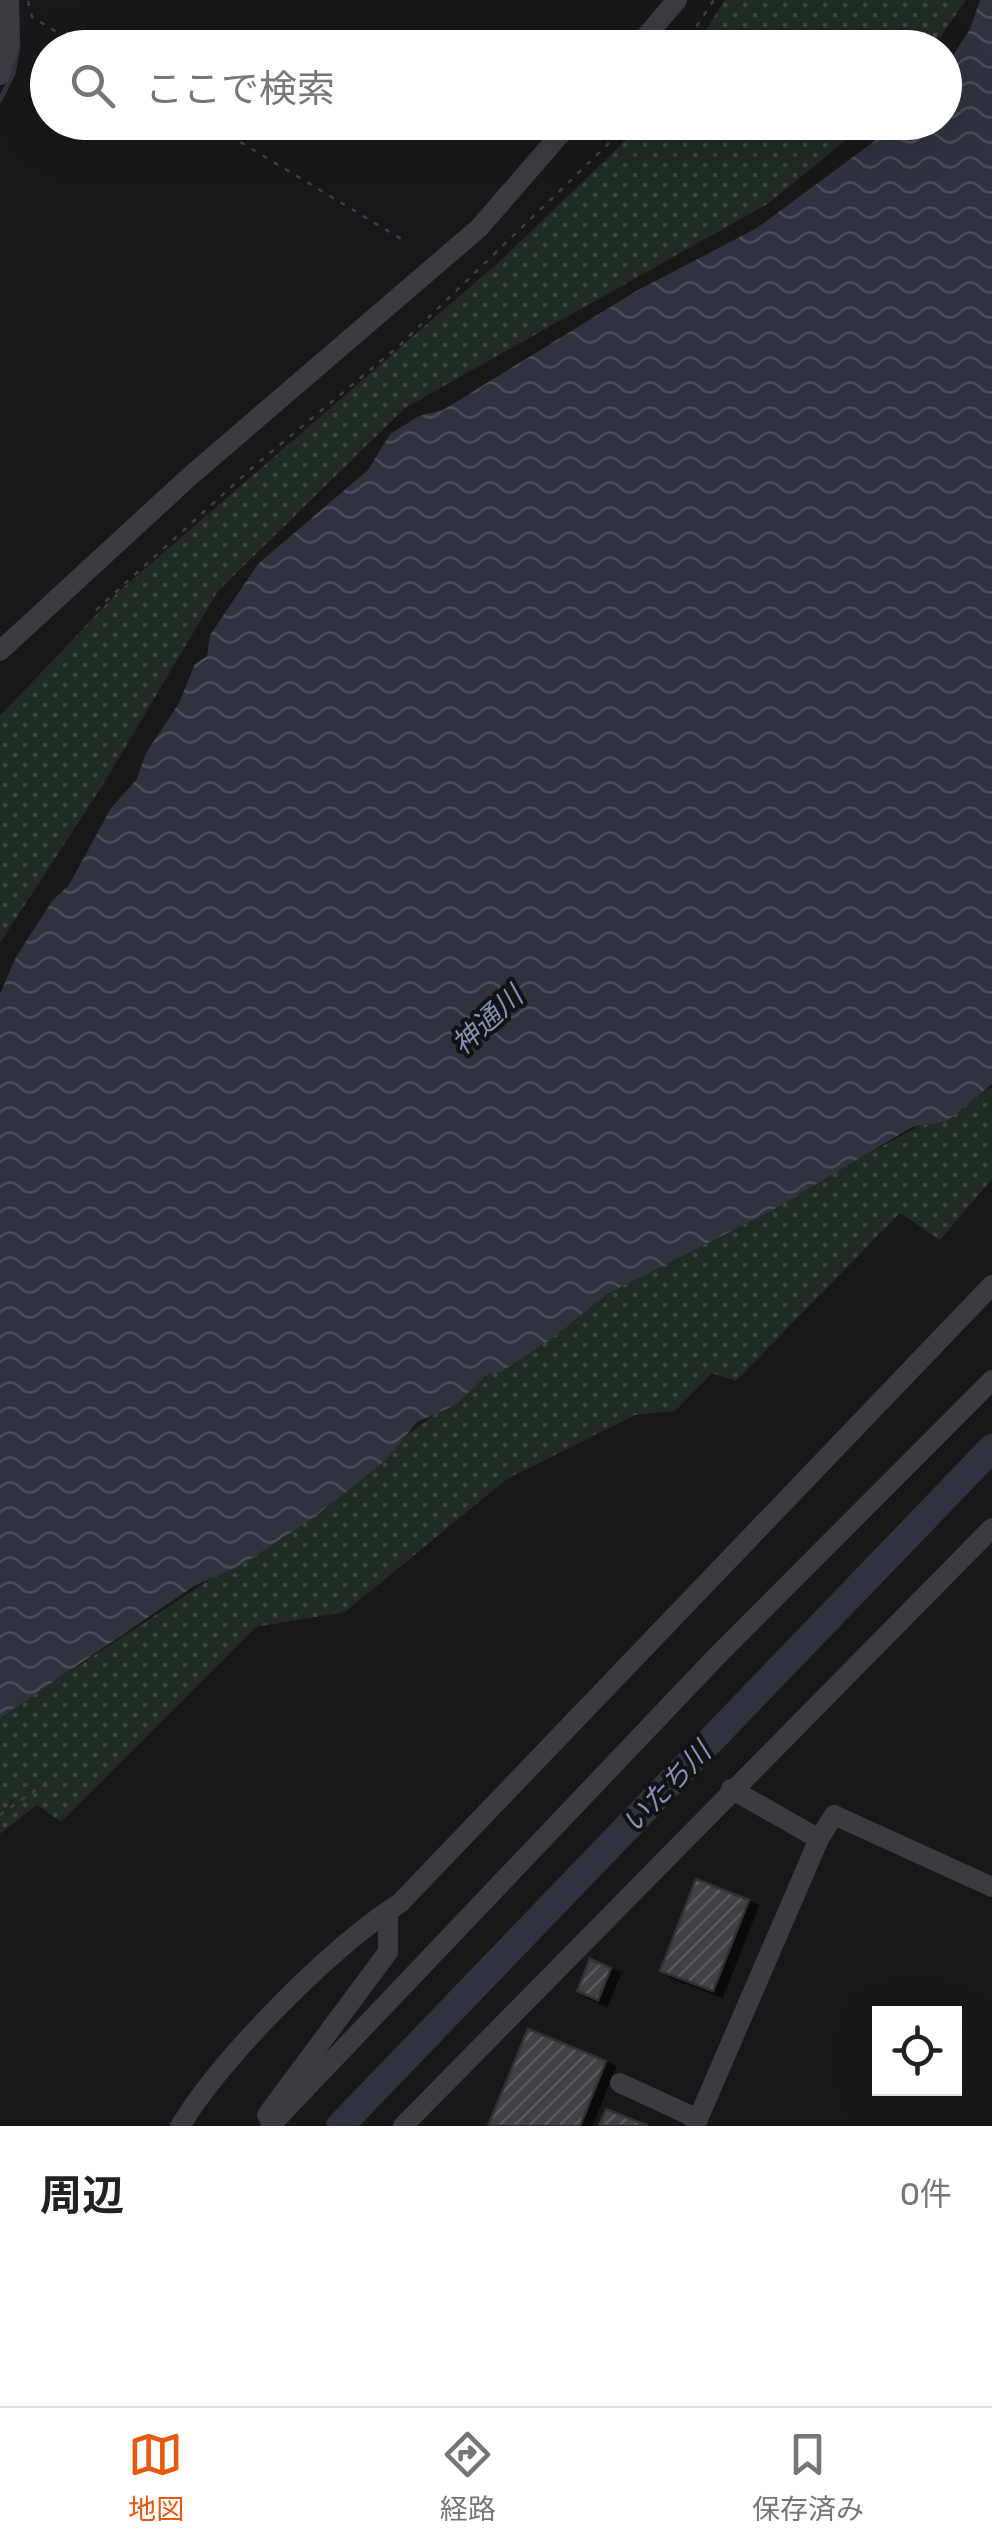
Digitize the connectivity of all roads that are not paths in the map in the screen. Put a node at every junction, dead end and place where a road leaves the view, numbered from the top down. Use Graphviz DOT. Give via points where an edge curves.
graph roads {
  1 [pos="9,0"];
  2 [pos="677,0"];
  3 [pos="0,3"];
  4 [pos="651,30"];
  5 [pos="0,76"];
  6 [pos="555,140"];
  7 [pos="0,651"];
  8 [pos="992,1285"];
  9 [pos="992,1380"];
  10 [pos="992,1528"];
  11 [pos="731,1790"];
  12 [pos="818,1839"];
  13 [pos="992,1887"];
  14 [pos="388,1910"];
  15 [pos="620,2083"];
  16 [pos="696,2122"];
  17 [pos="180,2126"];
  18 [pos="266,2126"];
  19 [pos="403,2126"];
  1 -- 3 [label="street"];
  1 -- 5 [label="street" via="10,42"];
  2 -- 4 [label="street"];
  6 -- 7 [label="street" via="478,228 189,476"];
  8 -- 14 [label="street"];
  9 -- 18 [label="street"];
  10 -- 11 [label="street"];
  11 -- 12 [label="street"];
  11 -- 19 [label="street"];
  12 -- 13 [label="street" via="834,1816"];
  12 -- 16 [label="street"];
  14 -- 17 [label="street" via="301,1986 200,2094"];
  14 -- 18 [label="street" via="388,1952 272,2106"];
  15 -- 16 [label="street"];
}
